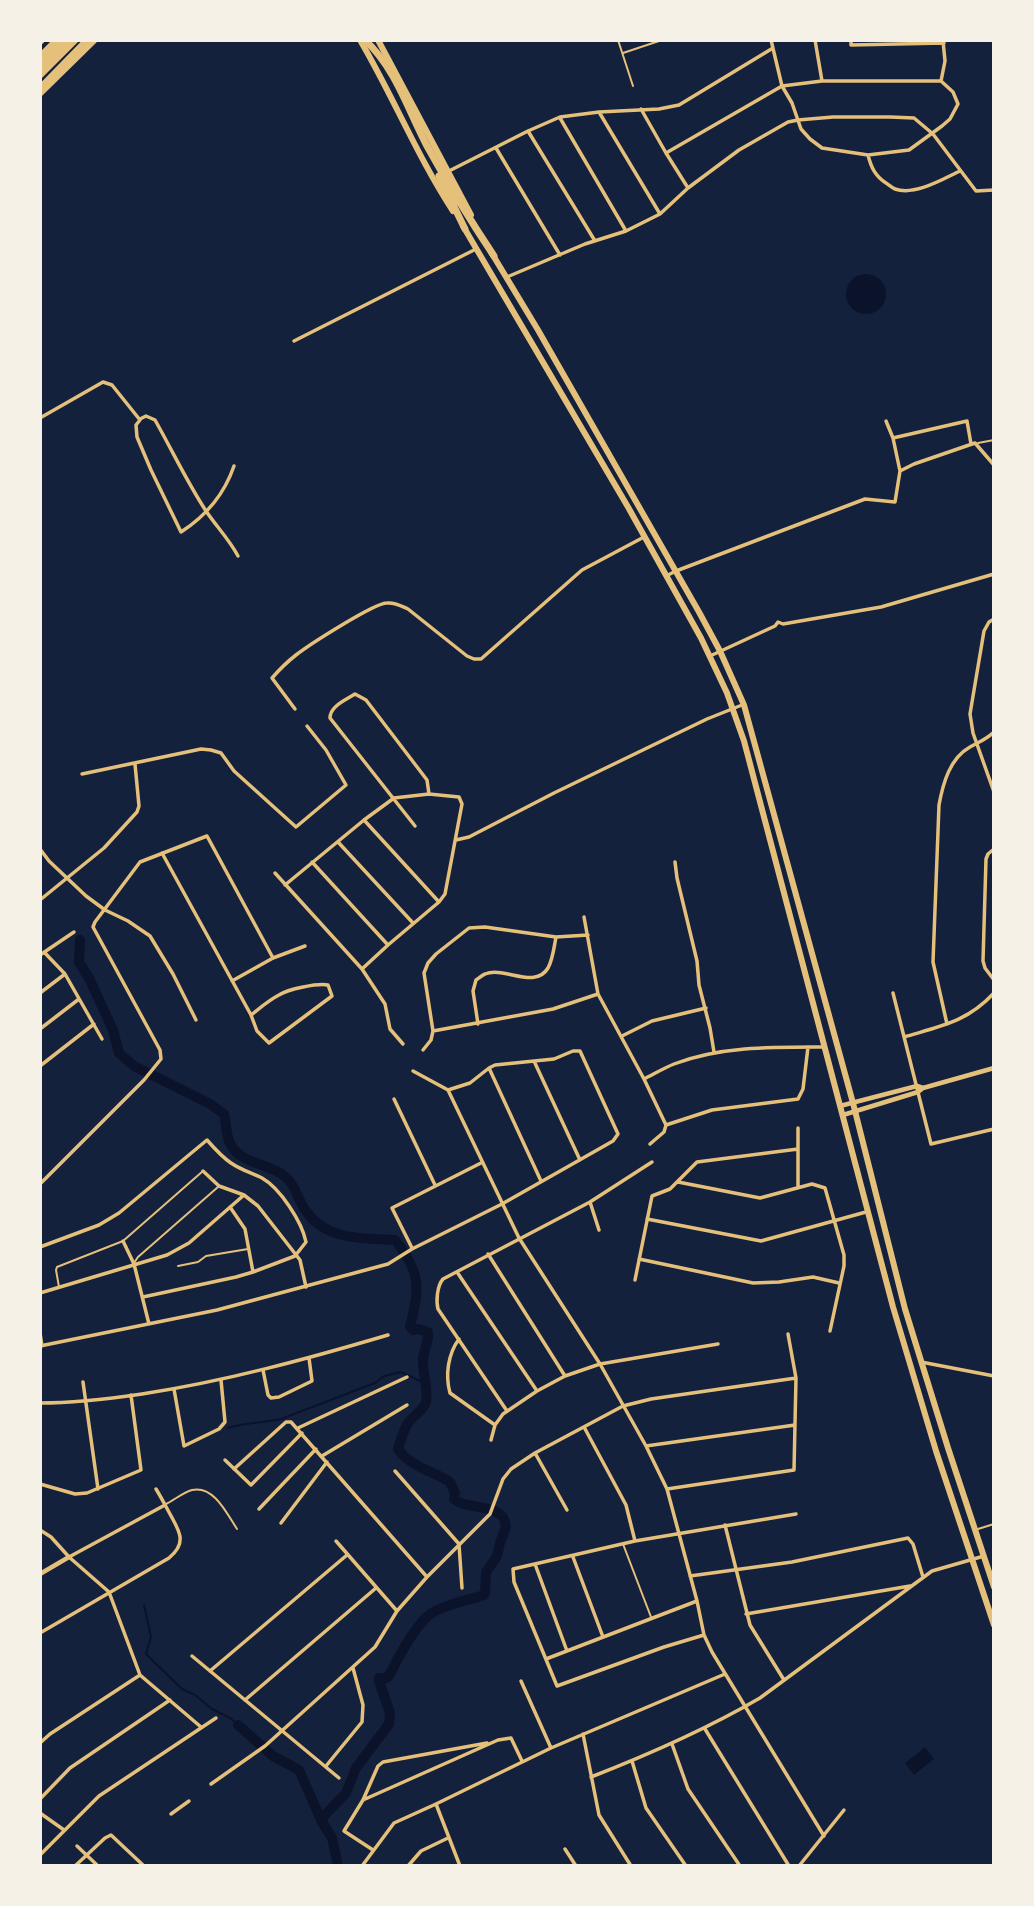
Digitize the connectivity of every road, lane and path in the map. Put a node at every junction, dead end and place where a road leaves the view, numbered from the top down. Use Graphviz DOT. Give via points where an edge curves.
graph roads {
  1 [pos="54,40"];
  2 [pos="66,40"];
  3 [pos="75,40"];
  4 [pos="86,40"];
  5 [pos="94,40"];
  6 [pos="361,40"];
  7 [pos="378,40"];
  8 [pos="618,40"];
  9 [pos="662,40"];
  10 [pos="771,40"];
  11 [pos="815,40"];
  12 [pos="851,40"];
  13 [pos="944,41"];
  14 [pos="773,48"];
  15 [pos="622,53"];
  16 [pos="40,55"];
  17 [pos="40,67"];
  18 [pos="40,75"];
  19 [pos="822,81"];
  20 [pos="941,81"];
  21 [pos="633,86"];
  22 [pos="782,86"];
  23 [pos="40,87"];
  24 [pos="40,93"];
  25 [pos="407,108"];
  26 [pos="641,109"];
  27 [pos="599,112"];
  28 [pos="560,117"];
  29 [pos="798,120"];
  30 [pos="528,131"];
  31 [pos="933,134"];
  32 [pos="496,148"];
  33 [pos="666,153"];
  34 [pos="868,155"];
  35 [pos="960,171"];
  36 [pos="447,172"];
  37 [pos="688,188"];
  38 [pos="994,190"];
  39 [pos="660,214"];
  40 [pos="465,229"];
  41 [pos="626,231"];
  42 [pos="595,241"];
  43 [pos="476,248"];
  44 [pos="560,254"];
  45 [pos="494,256"];
  46 [pos="507,277"];
  47 [pos="294,341"];
  48 [pos="40,418"];
  49 [pos="140,419"];
  50 [pos="886,421"];
  51 [pos="596,433"];
  52 [pos="587,438"];
  53 [pos="892,438"];
  54 [pos="994,440"];
  55 [pos="603,443"];
  56 [pos="973,444"];
  57 [pos="594,448"];
  58 [pos="994,465"];
  59 [pos="234,466"];
  60 [pos="900,471"];
  61 [pos="206,512"];
  62 [pos="644,537"];
  63 [pos="238,556"];
  64 [pos="676,571"];
  65 [pos="994,574"];
  66 [pos="666,576"];
  67 [pos="994,619"];
  68 [pos="720,651"];
  69 [pos="710,656"];
  70 [pos="744,705"];
  71 [pos="295,709"];
  72 [pos="733,709"];
  73 [pos="307,726"];
  74 [pos="994,732"];
  75 [pos="977,744"];
  76 [pos="135,764"];
  77 [pos="82,775"];
  78 [pos="994,792"];
  79 [pos="429,794"];
  80 [pos="394,798"];
  81 [pos="364,820"];
  82 [pos="415,826"];
  83 [pos="456,840"];
  84 [pos="338,842"];
  85 [pos="40,849"];
  86 [pos="994,849"];
  87 [pos="162,853"];
  88 [pos="312,862"];
  89 [pos="675,862"];
  90 [pos="275,873"];
  91 [pos="66,879"];
  92 [pos="285,885"];
  93 [pos="40,900"];
  94 [pos="439,902"];
  95 [pos="105,910"];
  96 [pos="584,916"];
  97 [pos="413,923"];
  98 [pos="74,932"];
  99 [pos="588,935"];
  100 [pos="556,937"];
  101 [pos="388,945"];
  102 [pos="305,946"];
  103 [pos="42,953"];
  104 [pos="273,958"];
  105 [pos="362,969"];
  106 [pos="65,974"];
  107 [pos="994,980"];
  108 [pos="232,981"];
  109 [pos="40,993"];
  110 [pos="893,993"];
  111 [pos="994,993"];
  112 [pos="598,994"];
  113 [pos="79,999"];
  114 [pos="706,1008"];
  115 [pos="251,1015"];
  116 [pos="196,1020"];
  117 [pos="94,1024"];
  118 [pos="478,1024"];
  119 [pos="947,1024"];
  120 [pos="40,1029"];
  121 [pos="433,1031"];
  122 [pos="622,1036"];
  123 [pos="904,1037"];
  124 [pos="102,1038"];
  125 [pos="403,1044"];
  126 [pos="808,1047"];
  127 [pos="825,1047"];
  128 [pos="423,1050"];
  129 [pos="714,1052"];
  130 [pos="534,1061"];
  131 [pos="40,1066"];
  132 [pos="489,1068"];
  133 [pos="994,1068"];
  134 [pos="413,1071"];
  135 [pos="645,1079"];
  136 [pos="919,1089"];
  137 [pos="449,1090"];
  138 [pos="394,1099"];
  139 [pos="853,1103"];
  140 [pos="841,1106"];
  141 [pos="856,1112"];
  142 [pos="843,1115"];
  143 [pos="666,1125"];
  144 [pos="798,1128"];
  145 [pos="994,1129"];
  146 [pos="650,1144"];
  147 [pos="798,1149"];
  148 [pos="580,1160"];
  149 [pos="652,1162"];
  150 [pos="481,1163"];
  151 [pos="203,1171"];
  152 [pos="541,1181"];
  153 [pos="678,1182"];
  154 [pos="40,1184"];
  155 [pos="435,1185"];
  156 [pos="219,1186"];
  157 [pos="798,1186"];
  158 [pos="244,1195"];
  159 [pos="590,1202"];
  160 [pos="502,1204"];
  161 [pos="230,1207"];
  162 [pos="867,1212"];
  163 [pos="647,1219"];
  164 [pos="835,1220"];
  165 [pos="599,1230"];
  166 [pos="519,1238"];
  167 [pos="123,1241"];
  168 [pos="40,1247"];
  169 [pos="248,1248"];
  170 [pos="408,1251"];
  171 [pos="488,1254"];
  172 [pos="295,1256"];
  173 [pos="639,1259"];
  174 [pos="134,1264"];
  175 [pos="178,1266"];
  176 [pos="253,1272"];
  177 [pos="457,1272"];
  178 [pos="635,1280"];
  179 [pos="840,1283"];
  180 [pos="306,1287"];
  181 [pos="59,1288"];
  182 [pos="40,1293"];
  183 [pos="143,1297"];
  184 [pos="149,1324"];
  185 [pos="830,1331"];
  186 [pos="40,1333"];
  187 [pos="788,1334"];
  188 [pos="388,1335"];
  189 [pos="459,1339"];
  190 [pos="718,1344"];
  191 [pos="41,1346"];
  192 [pos="309,1358"];
  193 [pos="921,1362"];
  194 [pos="600,1364"];
  195 [pos="263,1370"];
  196 [pos="994,1376"];
  197 [pos="407,1377"];
  198 [pos="565,1377"];
  199 [pos="796,1378"];
  200 [pos="221,1380"];
  201 [pos="83,1382"];
  202 [pos="174,1389"];
  203 [pos="537,1391"];
  204 [pos="131,1395"];
  205 [pos="86,1402"];
  206 [pos="40,1403"];
  207 [pos="407,1405"];
  208 [pos="623,1406"];
  209 [pos="507,1411"];
  210 [pos="495,1425"];
  211 [pos="795,1425"];
  212 [pos="584,1427"];
  213 [pos="298,1428"];
  214 [pos="302,1433"];
  215 [pos="491,1440"];
  216 [pos="646,1446"];
  217 [pos="316,1449"];
  218 [pos="535,1453"];
  219 [pos="322,1456"];
  220 [pos="225,1460"];
  221 [pos="327,1462"];
  222 [pos="234,1469"];
  223 [pos="394,1472"];
  224 [pos="40,1483"];
  225 [pos="98,1489"];
  226 [pos="156,1489"];
  227 [pos="667,1489"];
  228 [pos="165,1505"];
  229 [pos="259,1509"];
  230 [pos="567,1510"];
  231 [pos="796,1514"];
  232 [pos="281,1523"];
  233 [pos="994,1524"];
  234 [pos="725,1525"];
  235 [pos="237,1529"];
  236 [pos="40,1530"];
  237 [pos="975,1530"];
  238 [pos="678,1533"];
  239 [pos="336,1541"];
  240 [pos="635,1541"];
  241 [pos="459,1544"];
  242 [pos="623,1544"];
  243 [pos="347,1555"];
  244 [pos="572,1556"];
  245 [pos="984,1556"];
  246 [pos="69,1557"];
  247 [pos="972,1560"];
  248 [pos="535,1564"];
  249 [pos="736,1570"];
  250 [pos="40,1574"];
  251 [pos="690,1576"];
  252 [pos="427,1577"];
  253 [pos="923,1577"];
  254 [pos="914,1586"];
  255 [pos="994,1587"];
  256 [pos="376,1588"];
  257 [pos="462,1588"];
  258 [pos="109,1592"];
  259 [pos="697,1601"];
  260 [pos="397,1611"];
  261 [pos="746,1614"];
  262 [pos="652,1618"];
  263 [pos="994,1625"];
  264 [pos="40,1633"];
  265 [pos="704,1635"];
  266 [pos="603,1637"];
  267 [pos="567,1651"];
  268 [pos="192,1656"];
  269 [pos="546,1659"];
  270 [pos="353,1668"];
  271 [pos="210,1671"];
  272 [pos="725,1674"];
  273 [pos="140,1675"];
  274 [pos="784,1680"];
  275 [pos="521,1681"];
  276 [pos="170,1700"];
  277 [pos="245,1700"];
  278 [pos="745,1707"];
  279 [pos="216,1717"];
  280 [pos="201,1727"];
  281 [pos="705,1729"];
  282 [pos="282,1730"];
  283 [pos="583,1734"];
  284 [pos="492,1742"];
  285 [pos="40,1743"];
  286 [pos="672,1744"];
  287 [pos="551,1748"];
  288 [pos="522,1761"];
  289 [pos="632,1761"];
  290 [pos="326,1766"];
  291 [pos="591,1777"];
  292 [pos="339,1779"];
  293 [pos="211,1784"];
  294 [pos="40,1799"];
  295 [pos="363,1800"];
  296 [pos="189,1801"];
  297 [pos="436,1804"];
  298 [pos="844,1810"];
  299 [pos="40,1813"];
  300 [pos="171,1814"];
  301 [pos="64,1831"];
  302 [pos="824,1836"];
  303 [pos="449,1838"];
  304 [pos="77,1846"];
  305 [pos="565,1849"];
  306 [pos="373,1850"];
  307 [pos="86,1854"];
  308 [pos="40,1855"];
  309 [pos="75,1866"];
  310 [pos="97,1866"];
  311 [pos="144,1866"];
  312 [pos="362,1866"];
  313 [pos="408,1866"];
  314 [pos="460,1866"];
  315 [pos="576,1866"];
  316 [pos="631,1866"];
  317 [pos="686,1866"];
  318 [pos="740,1866"];
  319 [pos="789,1866"];
  320 [pos="799,1866"];
  1 -- 16 [label="highway"];
  2 -- 17 [label="highway"];
  3 -- 18 [label="highway"];
  4 -- 23 [label="main road"];
  5 -- 24 [label="highway"];
  6 -- 25 [label="highway" via="384,60"];
  6 -- 40 [label="main road" via="430,173"];
  7 -- 36 [label="main road"];
  8 -- 15 [label="lane"];
  9 -- 15 [label="lane"];
  10 -- 14 [label="street"];
  11 -- 19 [label="street"];
  12 -- 13 [label="street" via="851,45"];
  13 -- 20 [label="street"];
  14 -- 22 [label="street"];
  14 -- 26 [label="street" via="679,105"];
  15 -- 21 [label="lane"];
  19 -- 20 [label="street"];
  19 -- 22 [label="street"];
  20 -- 31 [label="street" via="958,104"];
  22 -- 29 [label="street"];
  22 -- 33 [label="street"];
  25 -- 40 [label="highway"];
  25 -- 45 [label="highway" via="467,217"];
  26 -- 27 [label="street"];
  26 -- 33 [label="street"];
  27 -- 28 [label="street"];
  27 -- 39 [label="street"];
  28 -- 30 [label="street"];
  28 -- 41 [label="street"];
  29 -- 31 [label="street" via="914,118"];
  29 -- 34 [label="street" via="801,129 822,148"];
  29 -- 37 [label="street" via="739,150"];
  30 -- 32 [label="street"];
  30 -- 42 [label="street"];
  31 -- 34 [label="street" via="909,150"];
  31 -- 35 [label="street"];
  32 -- 36 [label="street"];
  32 -- 44 [label="street"];
  33 -- 37 [label="street"];
  34 -- 35 [label="street" via="877,177 895,189 930,186"];
  35 -- 38 [label="street" via="976,191"];
  36 -- 45 [label="main road"];
  37 -- 39 [label="street"];
  39 -- 41 [label="street"];
  40 -- 43 [label="main road"];
  41 -- 42 [label="street"];
  42 -- 44 [label="street"];
  43 -- 47 [label="street"];
  43 -- 52 [label="main road"];
  44 -- 46 [label="street"];
  45 -- 46 [label="main road"];
  46 -- 51 [label="main road"];
  48 -- 49 [label="street" via="103,382 112,385"];
  49 -- 61 [label="street" via="155,420"];
  49 -- 61 [label="street" via="135,425 137,437 181,532"];
  50 -- 53 [label="street"];
  51 -- 52 [label="main road"];
  51 -- 55 [label="main road"];
  52 -- 57 [label="main road"];
  53 -- 56 [label="street" via="967,421"];
  53 -- 60 [label="street"];
  54 -- 56 [label="lane"];
  55 -- 57 [label="main road"];
  55 -- 64 [label="main road"];
  56 -- 58 [label="street"];
  56 -- 60 [label="street"];
  57 -- 62 [label="main road"];
  59 -- 61 [label="street" via="227,485"];
  60 -- 64 [label="street" via="895,502 865,499"];
  61 -- 63 [label="street"];
  62 -- 66 [label="main road"];
  62 -- 71 [label="street" via="582,570 481,659 467,656 398,605 387,603 363,613 296,655 272,678"];
  64 -- 66 [label="street"];
  64 -- 68 [label="main road"];
  65 -- 68 [label="street" via="881,607 778,622"];
  66 -- 69 [label="main road"];
  67 -- 75 [label="street" via="984,631 970,714"];
  68 -- 69 [label="street"];
  68 -- 70 [label="main road"];
  69 -- 72 [label="main road"];
  70 -- 72 [label="street"];
  70 -- 139 [label="main road"];
  72 -- 83 [label="street"];
  72 -- 127 [label="main road"];
  73 -- 76 [label="street" via="346,785 296,827 234,771 221,753 201,750"];
  74 -- 75 [label="street"];
  75 -- 78 [label="street"];
  75 -- 119 [label="street" via="956,760 944,780 939,805 933,962"];
  76 -- 77 [label="street"];
  76 -- 91 [label="street" via="137,812 104,848"];
  79 -- 80 [label="street"];
  79 -- 80 [label="street" via="427,780 366,700 355,694 332,709 330,718"];
  79 -- 83 [label="street" via="459,797"];
  80 -- 81 [label="street"];
  80 -- 82 [label="street"];
  81 -- 84 [label="street"];
  81 -- 94 [label="street"];
  83 -- 94 [label="street" via="445,894"];
  84 -- 88 [label="street"];
  84 -- 97 [label="street"];
  85 -- 91 [label="street"];
  86 -- 107 [label="street" via="986,859 983,961"];
  87 -- 95 [label="street" via="140,862"];
  87 -- 104 [label="street" via="206,836"];
  87 -- 108 [label="street"];
  88 -- 92 [label="street"];
  88 -- 101 [label="street"];
  89 -- 114 [label="street"];
  90 -- 92 [label="street"];
  91 -- 93 [label="street"];
  91 -- 95 [label="street"];
  92 -- 105 [label="street"];
  94 -- 97 [label="street"];
  95 -- 116 [label="street" via="150,936"];
  95 -- 154 [label="street" via="94,931 161,1059"];
  96 -- 99 [label="street"];
  97 -- 101 [label="street"];
  98 -- 103 [label="street"];
  99 -- 100 [label="street"];
  99 -- 112 [label="street"];
  100 -- 118 [label="street" via="541,976 494,972 476,980"];
  100 -- 121 [label="street" via="469,928 436,954 424,973"];
  101 -- 105 [label="street"];
  102 -- 104 [label="street"];
  103 -- 106 [label="street"];
  104 -- 108 [label="street"];
  105 -- 125 [label="street" via="385,1004 390,1029"];
  106 -- 109 [label="street"];
  106 -- 113 [label="street"];
  108 -- 115 [label="street"];
  110 -- 123 [label="street"];
  111 -- 119 [label="street" via="972,1013"];
  112 -- 118 [label="street" via="553,1009"];
  112 -- 122 [label="street"];
  113 -- 117 [label="street"];
  113 -- 120 [label="street"];
  114 -- 122 [label="street" via="652,1021"];
  114 -- 129 [label="street"];
  115 -- 115 [label="street" via="281,993 324,984 332,996 269,1043 257,1031"];
  117 -- 124 [label="street"];
  117 -- 131 [label="street"];
  118 -- 121 [label="street"];
  119 -- 123 [label="street"];
  121 -- 128 [label="street"];
  122 -- 135 [label="street"];
  123 -- 136 [label="street"];
  126 -- 127 [label="street"];
  126 -- 129 [label="street"];
  126 -- 143 [label="street" via="798,1098 712,1110"];
  127 -- 140 [label="main road"];
  129 -- 135 [label="street"];
  130 -- 132 [label="street"];
  130 -- 148 [label="street"];
  130 -- 148 [label="street" via="580,1051 618,1134"];
  132 -- 137 [label="street" via="470,1083"];
  132 -- 152 [label="street"];
  133 -- 136 [label="street"];
  134 -- 137 [label="street"];
  135 -- 143 [label="street"];
  136 -- 139 [label="street"];
  136 -- 141 [label="street"];
  136 -- 145 [label="street" via="931,1144"];
  137 -- 150 [label="street"];
  138 -- 155 [label="street"];
  139 -- 140 [label="street"];
  139 -- 141 [label="main road"];
  140 -- 142 [label="main road"];
  141 -- 142 [label="street"];
  141 -- 193 [label="main road"];
  142 -- 162 [label="main road"];
  143 -- 146 [label="street"];
  144 -- 147 [label="street"];
  147 -- 153 [label="street" via="697,1162"];
  147 -- 157 [label="street"];
  148 -- 152 [label="street"];
  149 -- 159 [label="street"];
  150 -- 155 [label="street"];
  150 -- 160 [label="street"];
  151 -- 156 [label="street"];
  151 -- 167 [label="lane"];
  152 -- 160 [label="street"];
  153 -- 157 [label="street" via="760,1198"];
  153 -- 163 [label="street" via="652,1196"];
  155 -- 170 [label="street" via="392,1208"];
  156 -- 158 [label="street"];
  156 -- 174 [label="lane"];
  157 -- 164 [label="street" via="825,1188"];
  158 -- 161 [label="street"];
  158 -- 172 [label="street" via="258,1206"];
  159 -- 165 [label="street"];
  159 -- 166 [label="street"];
  160 -- 166 [label="street"];
  160 -- 170 [label="street"];
  161 -- 169 [label="street" via="245,1229"];
  161 -- 174 [label="street" via="189,1243"];
  162 -- 164 [label="street"];
  162 -- 247 [label="main road"];
  163 -- 164 [label="street" via="761,1241"];
  163 -- 173 [label="street"];
  164 -- 179 [label="street" via="844,1255"];
  166 -- 171 [label="street"];
  166 -- 194 [label="street"];
  167 -- 174 [label="street"];
  167 -- 181 [label="lane" via="57,1267"];
  168 -- 172 [label="street" via="119,1213 207,1140 233,1165 275,1188 305,1233 306,1242"];
  169 -- 175 [label="lane"];
  169 -- 176 [label="street"];
  170 -- 180 [label="street" via="388,1264"];
  171 -- 177 [label="street"];
  171 -- 198 [label="street"];
  172 -- 176 [label="street"];
  172 -- 180 [label="street"];
  173 -- 178 [label="street"];
  173 -- 179 [label="street" via="753,1283 813,1277"];
  174 -- 181 [label="street"];
  174 -- 183 [label="street"];
  176 -- 183 [label="street"];
  177 -- 189 [label="street" via="440,1283 437,1304"];
  177 -- 203 [label="street"];
  179 -- 185 [label="street"];
  180 -- 184 [label="street"];
  181 -- 182 [label="street"];
  183 -- 184 [label="street"];
  184 -- 191 [label="street"];
  186 -- 191 [label="street"];
  187 -- 199 [label="street"];
  188 -- 192 [label="street"];
  189 -- 209 [label="street"];
  189 -- 210 [label="street" via="450,1355 450,1393"];
  190 -- 194 [label="street"];
  192 -- 195 [label="street"];
  192 -- 195 [label="street" via="312,1381 279,1397 268,1395"];
  193 -- 196 [label="street"];
  193 -- 237 [label="main road"];
  194 -- 198 [label="street"];
  194 -- 208 [label="street"];
  195 -- 200 [label="street"];
  197 -- 213 [label="street"];
  198 -- 203 [label="street"];
  199 -- 208 [label="street"];
  199 -- 211 [label="street"];
  200 -- 202 [label="street"];
  200 -- 202 [label="street" via="225,1422 184,1446"];
  201 -- 205 [label="street"];
  202 -- 204 [label="street"];
  203 -- 209 [label="street"];
  204 -- 205 [label="street"];
  204 -- 225 [label="street" via="141,1470"];
  205 -- 206 [label="street"];
  205 -- 225 [label="street"];
  207 -- 219 [label="street"];
  208 -- 212 [label="street"];
  208 -- 216 [label="street"];
  209 -- 210 [label="street"];
  210 -- 215 [label="street"];
  211 -- 216 [label="street"];
  211 -- 227 [label="street" via="794,1469"];
  212 -- 218 [label="street"];
  212 -- 240 [label="street" via="626,1505"];
  213 -- 214 [label="street"];
  213 -- 222 [label="street" via="289,1421"];
  214 -- 217 [label="street"];
  214 -- 222 [label="street" via="253,1484"];
  216 -- 227 [label="street"];
  217 -- 219 [label="street"];
  217 -- 229 [label="street"];
  218 -- 230 [label="street"];
  218 -- 241 [label="street" via="511,1469 490,1514"];
  219 -- 221 [label="street"];
  220 -- 222 [label="street"];
  221 -- 232 [label="street"];
  221 -- 252 [label="street"];
  223 -- 241 [label="street"];
  224 -- 225 [label="street" via="75,1494"];
  226 -- 228 [label="street"];
  227 -- 238 [label="street"];
  228 -- 235 [label="lane" via="191,1490 204,1489 212,1493"];
  228 -- 246 [label="street"];
  228 -- 258 [label="street" via="180,1532 176,1552"];
  231 -- 234 [label="street"];
  233 -- 237 [label="lane"];
  234 -- 238 [label="street"];
  234 -- 249 [label="street"];
  236 -- 246 [label="street"];
  237 -- 245 [label="main road"];
  238 -- 240 [label="street"];
  238 -- 251 [label="street"];
  239 -- 243 [label="street"];
  240 -- 242 [label="street"];
  241 -- 252 [label="street"];
  241 -- 257 [label="street"];
  242 -- 244 [label="street"];
  242 -- 262 [label="lane"];
  243 -- 256 [label="street"];
  243 -- 271 [label="street"];
  244 -- 248 [label="street"];
  244 -- 266 [label="street"];
  245 -- 247 [label="street"];
  245 -- 255 [label="main road"];
  246 -- 250 [label="street"];
  246 -- 258 [label="street"];
  247 -- 253 [label="street"];
  247 -- 263 [label="main road"];
  248 -- 267 [label="street"];
  248 -- 269 [label="street" via="513,1569 514,1582"];
  249 -- 251 [label="street"];
  249 -- 253 [label="street" via="908,1538"];
  249 -- 261 [label="street"];
  251 -- 259 [label="street"];
  252 -- 260 [label="street"];
  253 -- 254 [label="street"];
  254 -- 261 [label="street"];
  254 -- 274 [label="street"];
  256 -- 260 [label="street"];
  256 -- 277 [label="street"];
  258 -- 264 [label="street"];
  258 -- 273 [label="street"];
  259 -- 262 [label="street"];
  259 -- 265 [label="street"];
  260 -- 270 [label="street" via="376,1647"];
  261 -- 274 [label="street"];
  262 -- 266 [label="street"];
  265 -- 269 [label="street" via="557,1686"];
  265 -- 272 [label="street"];
  266 -- 267 [label="street"];
  267 -- 269 [label="street"];
  268 -- 271 [label="street"];
  270 -- 282 [label="street"];
  270 -- 290 [label="street" via="363,1705 362,1721"];
  271 -- 277 [label="street"];
  272 -- 278 [label="street"];
  272 -- 283 [label="street"];
  273 -- 276 [label="street"];
  273 -- 285 [label="street"];
  274 -- 278 [label="street"];
  275 -- 287 [label="street"];
  276 -- 280 [label="street"];
  276 -- 294 [label="street" via="70,1768"];
  277 -- 282 [label="street"];
  278 -- 281 [label="street"];
  278 -- 302 [label="street"];
  279 -- 280 [label="street"];
  280 -- 301 [label="street" via="99,1796"];
  281 -- 286 [label="street"];
  281 -- 319 [label="street"];
  282 -- 290 [label="street"];
  282 -- 293 [label="street"];
  283 -- 287 [label="street"];
  283 -- 291 [label="street"];
  284 -- 288 [label="street" via="511,1738"];
  284 -- 295 [label="street"];
  284 -- 295 [label="street" via="383,1762"];
  286 -- 289 [label="street"];
  286 -- 318 [label="street" via="688,1789"];
  287 -- 288 [label="street"];
  288 -- 297 [label="street"];
  289 -- 291 [label="street"];
  289 -- 317 [label="street" via="646,1808"];
  290 -- 292 [label="street"];
  291 -- 316 [label="street" via="599,1815"];
  295 -- 306 [label="street" via="344,1831"];
  296 -- 300 [label="street"];
  297 -- 303 [label="street"];
  297 -- 306 [label="street" via="394,1823"];
  298 -- 302 [label="street"];
  299 -- 301 [label="street"];
  301 -- 308 [label="street"];
  302 -- 320 [label="street"];
  303 -- 313 [label="street" via="421,1851"];
  303 -- 314 [label="street"];
  304 -- 307 [label="street"];
  305 -- 315 [label="street"];
  306 -- 312 [label="street"];
  307 -- 309 [label="street"];
  307 -- 310 [label="street"];
  307 -- 311 [label="street" via="111,1835"];
}
